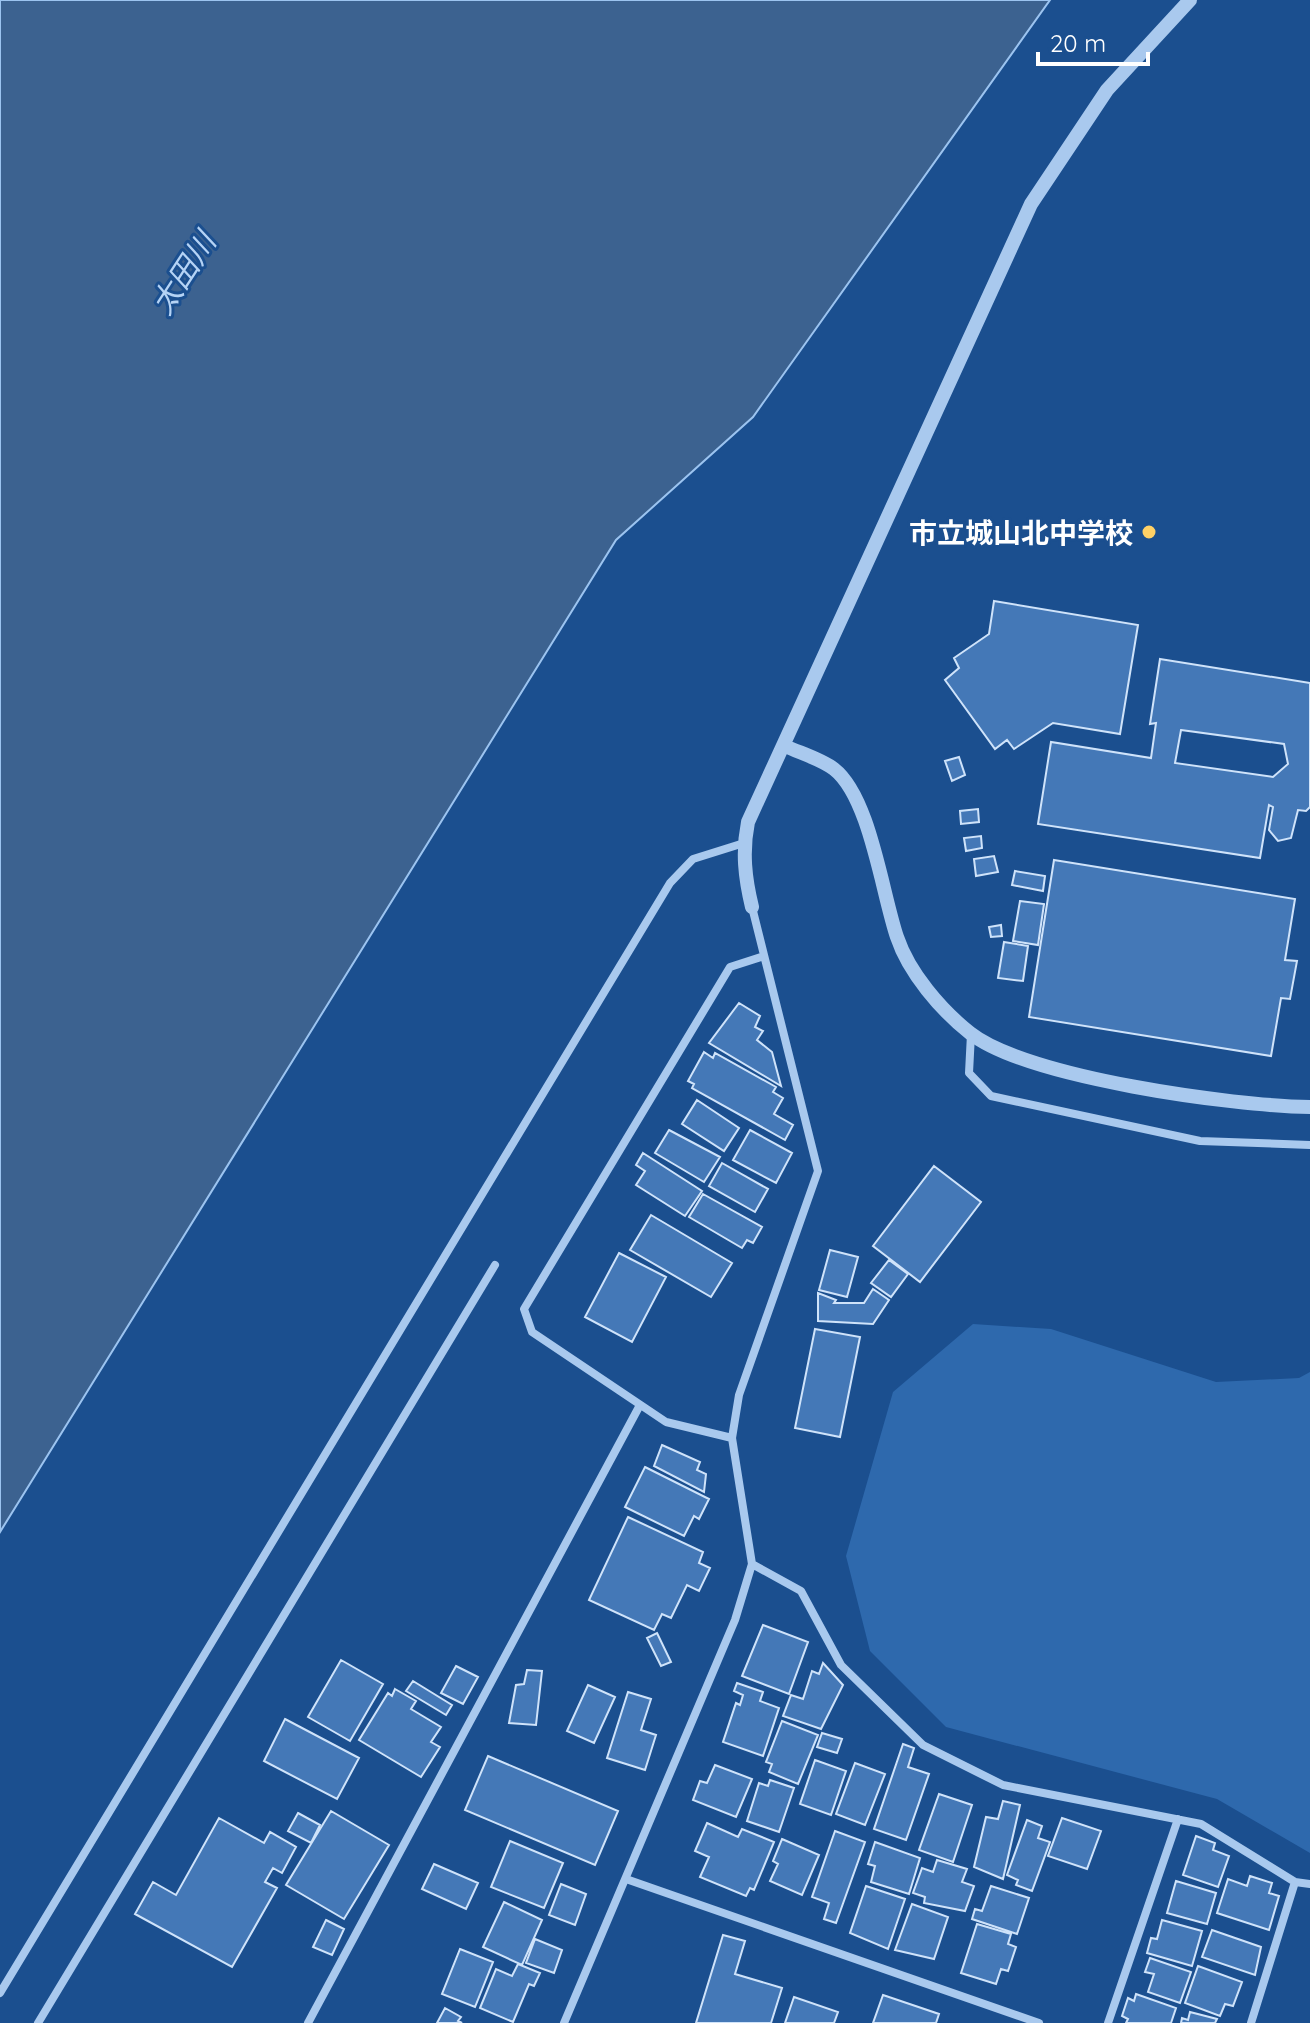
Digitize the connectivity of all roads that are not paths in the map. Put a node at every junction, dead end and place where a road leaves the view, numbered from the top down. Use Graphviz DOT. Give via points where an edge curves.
graph roads {
  1 [pos="1190,0"];
  2 [pos="785,746"];
  3 [pos="744,843"];
  4 [pos="752,907"];
  5 [pos="764,956"];
  6 [pos="971,1034"];
  7 [pos="1310,1107"];
  8 [pos="1310,1145"];
  9 [pos="495,1265"];
  10 [pos="640,1405"];
  11 [pos="732,1438"];
  12 [pos="752,1564"];
  13 [pos="1178,1819"];
  14 [pos="626,1879"];
  15 [pos="1295,1882"];
  16 [pos="1310,1884"];
  17 [pos="0,1993"];
  18 [pos="38,2023"];
  19 [pos="308,2023"];
  20 [pos="564,2023"];
  21 [pos="1039,2023"];
  22 [pos="1108,2023"];
  23 [pos="1251,2023"];
  1 -- 2 [label="street" via="1107,90 1031,204"];
  2 -- 3 [label="street" via="748,822"];
  2 -- 6 [label="street" via="835,770 860,805 898,940 929,992"];
  3 -- 4 [label="street"];
  3 -- 17 [label="street" via="693,859 670,883"];
  4 -- 5 [label="street"];
  5 -- 10 [label="street" via="730,967 524,1309 532,1332"];
  5 -- 11 [label="street" via="818,1171 739,1395"];
  6 -- 7 [label="street" via="1020,1060 1126,1085"];
  6 -- 8 [label="street" via="969,1073 991,1096 1200,1141"];
  9 -- 18 [label="street"];
  10 -- 11 [label="street" via="666,1422"];
  10 -- 19 [label="street"];
  11 -- 12 [label="street"];
  12 -- 13 [label="street" via="801,1591 841,1665 923,1745 1003,1785"];
  12 -- 14 [label="street" via="735,1620"];
  13 -- 15 [label="street" via="1201,1824"];
  13 -- 22 [label="street"];
  14 -- 20 [label="street"];
  14 -- 21 [label="street"];
  15 -- 16 [label="street"];
  15 -- 23 [label="street"];
}
